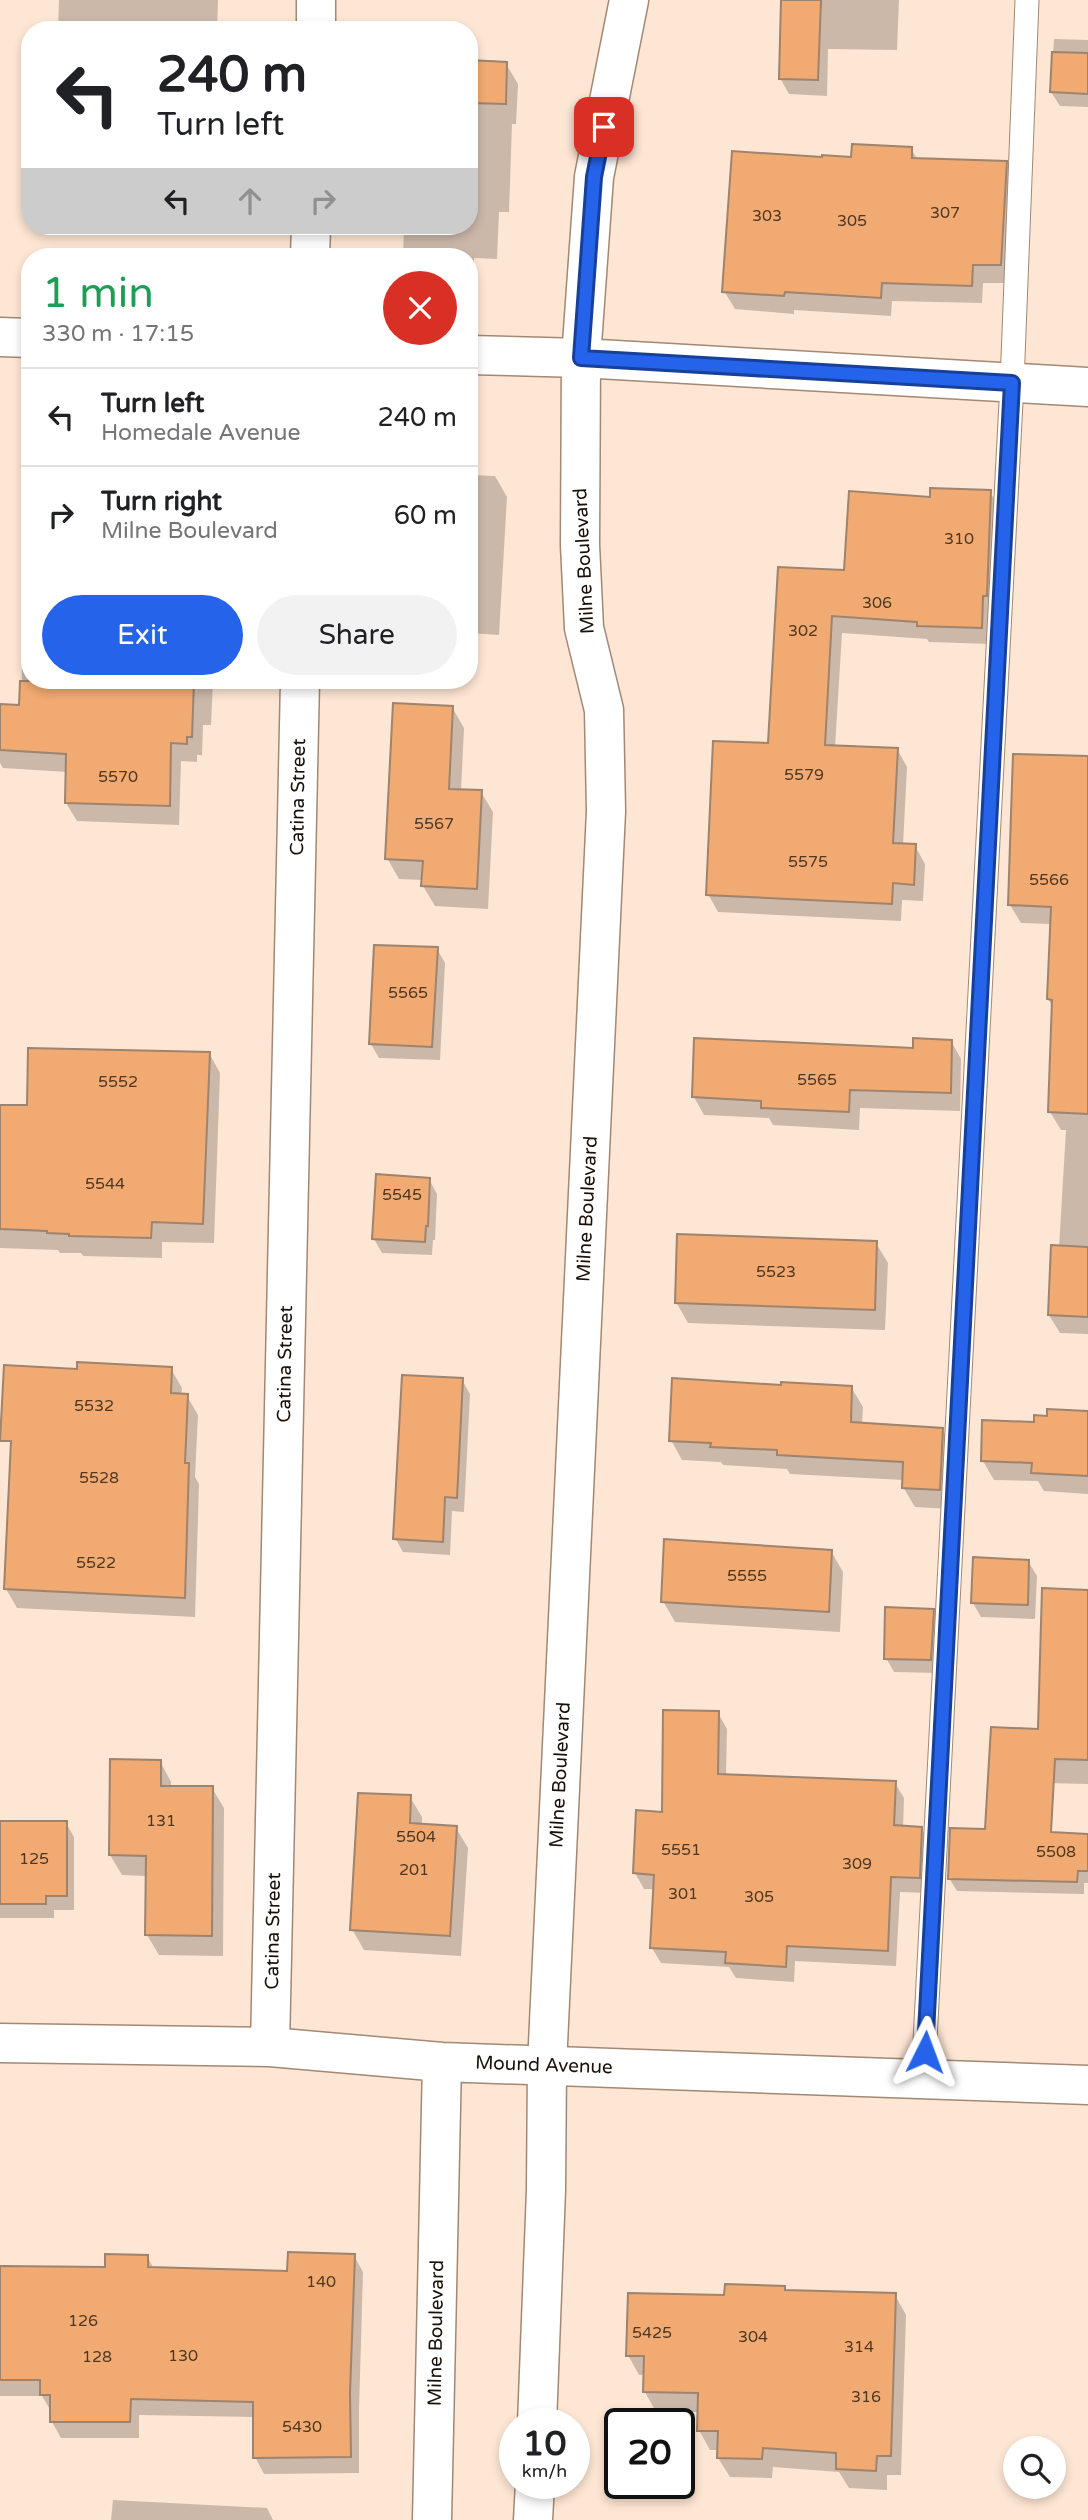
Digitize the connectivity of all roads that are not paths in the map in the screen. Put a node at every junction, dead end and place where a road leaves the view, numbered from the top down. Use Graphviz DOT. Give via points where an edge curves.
graph roads {
  1 [pos="316,0"];
  2 [pos="629,0"];
  3 [pos="1027,0"];
  4 [pos="316,21"];
  5 [pos="0,337"];
  6 [pos="21,338"];
  7 [pos="478,355"];
  8 [pos="581,358"];
  9 [pos="1012,383"];
  10 [pos="1088,387"];
  11 [pos="300,689"];
  12 [pos="0,2043"];
  13 [pos="270,2047"];
  14 [pos="442,2062"];
  15 [pos="547,2065"];
  16 [pos="923,2079"];
  17 [pos="1088,2085"];
  18 [pos="538,2408"];
  19 [pos="534,2499"];
  20 [pos="432,2520"];
  21 [pos="533,2520"];
  1 -- 4 [label="street"];
  2 -- 8 [label="street, Milne Boulevard" via="594,177"];
  3 -- 9 [label="lane"];
  5 -- 6 [label="street"];
  7 -- 8 [label="street"];
  8 -- 9 [label="street"];
  8 -- 15 [label="street, Milne Boulevard" via="584,628 604,710 606,811"];
  9 -- 10 [label="street"];
  9 -- 16 [label="lane"];
  11 -- 13 [label="street, Catina Street"];
  12 -- 13 [label="street, Mound Avenue"];
  13 -- 14 [label="street, Mound Avenue"];
  14 -- 15 [label="street, Mound Avenue"];
  14 -- 20 [label="street, Milne Boulevard"];
  15 -- 16 [label="street, Mound Avenue"];
  15 -- 18 [label="street, Milne Boulevard"];
  16 -- 17 [label="street, Mound Avenue"];
  19 -- 21 [label="street"];
}
